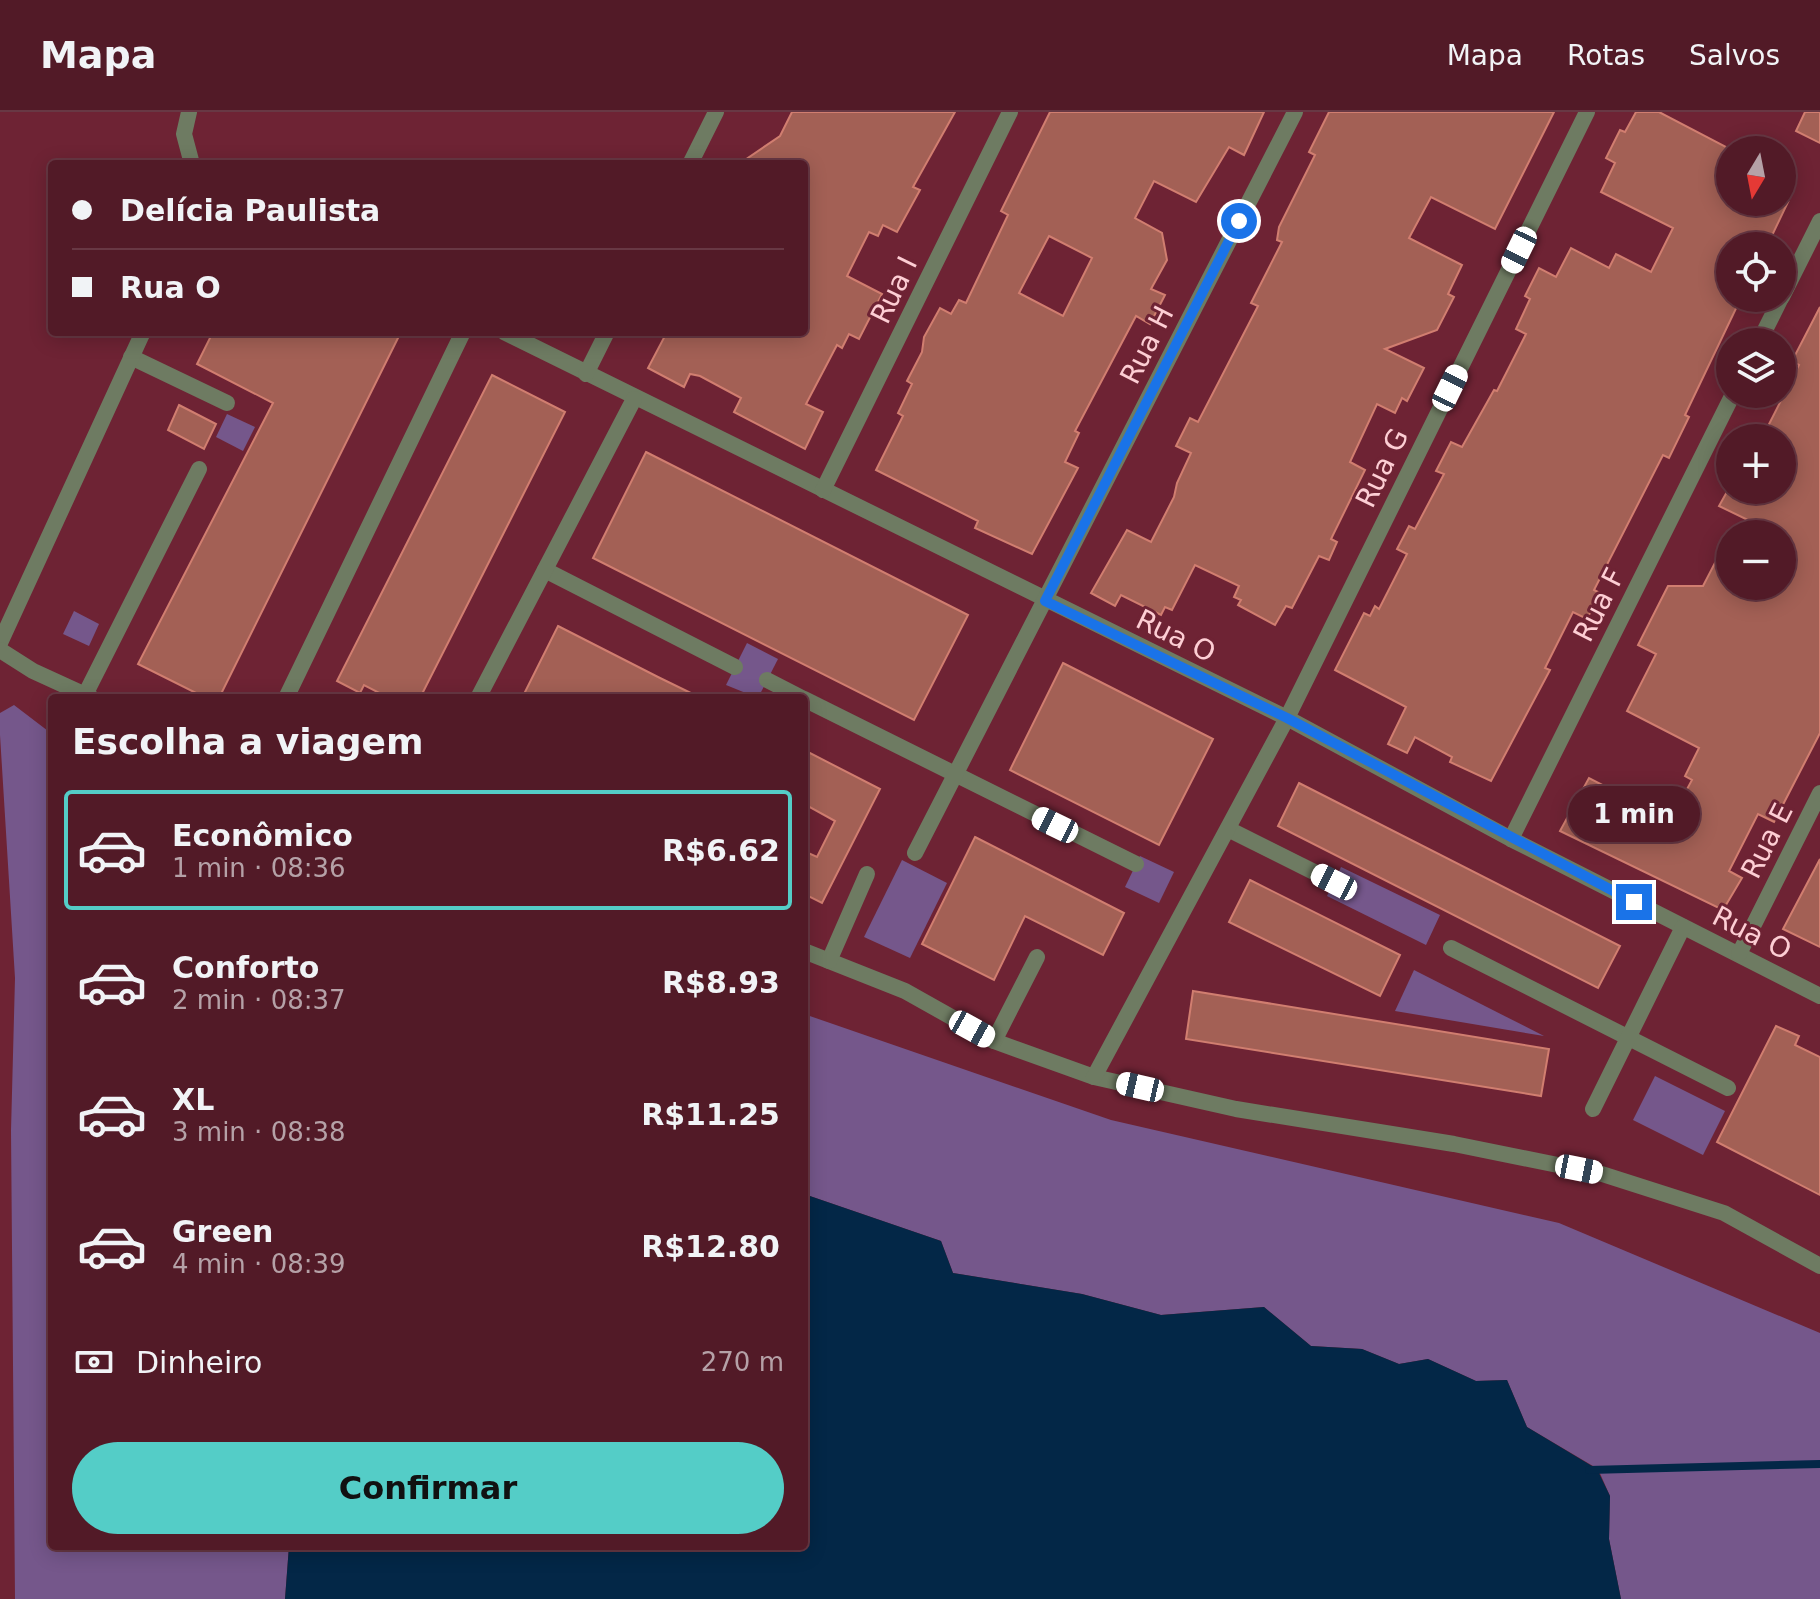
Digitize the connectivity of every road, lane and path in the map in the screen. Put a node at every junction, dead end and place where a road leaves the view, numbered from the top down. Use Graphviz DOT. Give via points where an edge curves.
graph roads {
  1 [pos="189,112"];
  2 [pos="716,112"];
  3 [pos="1010,112"];
  4 [pos="1295,112"];
  5 [pos="1587,112"];
  6 [pos="191,160"];
  7 [pos="692,160"];
  8 [pos="1820,221"];
  9 [pos="1796,269"];
  10 [pos="141,336"];
  11 [pos="461,336"];
  12 [pos="512,336"];
  13 [pos="605,336"];
  14 [pos="131,357"];
  15 [pos="586,374"];
  16 [pos="634,399"];
  17 [pos="227,403"];
  18 [pos="1726,408"];
  19 [pos="199,469"];
  20 [pos="823,490"];
  21 [pos="545,570"];
  22 [pos="1045,601"];
  23 [pos="0,643"];
  24 [pos="0,650"];
  25 [pos="735,667"];
  26 [pos="767,680"];
  27 [pos="85,694"];
  28 [pos="90,694"];
  29 [pos="288,694"];
  30 [pos="480,694"];
  31 [pos="795,694"];
  32 [pos="808,701"];
  33 [pos="1287,718"];
  34 [pos="954,777"];
  35 [pos="1820,793"];
  36 [pos="1228,829"];
  37 [pos="1511,839"];
  38 [pos="915,853"];
  39 [pos="1136,864"];
  40 [pos="867,874"];
  41 [pos="1334,882"];
  42 [pos="1683,927"];
  43 [pos="1451,948"];
  44 [pos="808,953"];
  45 [pos="1739,954"];
  46 [pos="1037,957"];
  47 [pos="829,961"];
  48 [pos="1820,996"];
  49 [pos="1627,1037"];
  50 [pos="994,1041"];
  51 [pos="1094,1077"];
  52 [pos="1728,1088"];
  53 [pos="1593,1109"];
  54 [pos="1820,1266"];
  1 -- 6 [label="street" via="184,134"];
  2 -- 7 [label="street"];
  3 -- 20 [label="street, Rua I"];
  4 -- 22 [label="street, Rua H"];
  5 -- 33 [label="street, Rua G"];
  8 -- 9 [label="street"];
  10 -- 14 [label="street"];
  11 -- 29 [label="street"];
  12 -- 15 [label="street, Rua O"];
  13 -- 15 [label="street"];
  14 -- 17 [label="street"];
  14 -- 23 [label="street"];
  15 -- 16 [label="street, Rua O"];
  16 -- 20 [label="street, Rua O"];
  16 -- 21 [label="street"];
  18 -- 37 [label="street, Rua F"];
  19 -- 28 [label="street"];
  20 -- 22 [label="street, Rua O"];
  21 -- 25 [label="street"];
  21 -- 30 [label="street"];
  22 -- 33 [label="street, Rua O"];
  22 -- 34 [label="street, Rua H"];
  24 -- 27 [label="street"];
  26 -- 31 [label="street"];
  32 -- 34 [label="street"];
  33 -- 36 [label="street, Rua G"];
  33 -- 37 [label="street, Rua O"];
  34 -- 38 [label="street, Rua H"];
  34 -- 39 [label="street"];
  35 -- 45 [label="street, Rua E"];
  36 -- 41 [label="street"];
  36 -- 51 [label="street, Rua G"];
  37 -- 42 [label="street, Rua O"];
  40 -- 47 [label="street"];
  42 -- 45 [label="street, Rua O"];
  42 -- 49 [label="street"];
  43 -- 49 [label="street"];
  44 -- 47 [label="street"];
  45 -- 48 [label="street, Rua O"];
  46 -- 50 [label="street"];
  47 -- 50 [label="street" via="905,991"];
  49 -- 52 [label="street"];
  49 -- 53 [label="street"];
  50 -- 51 [label="street"];
  51 -- 54 [label="street" via="1236,1109 1602,1174 1724,1213"];
}
